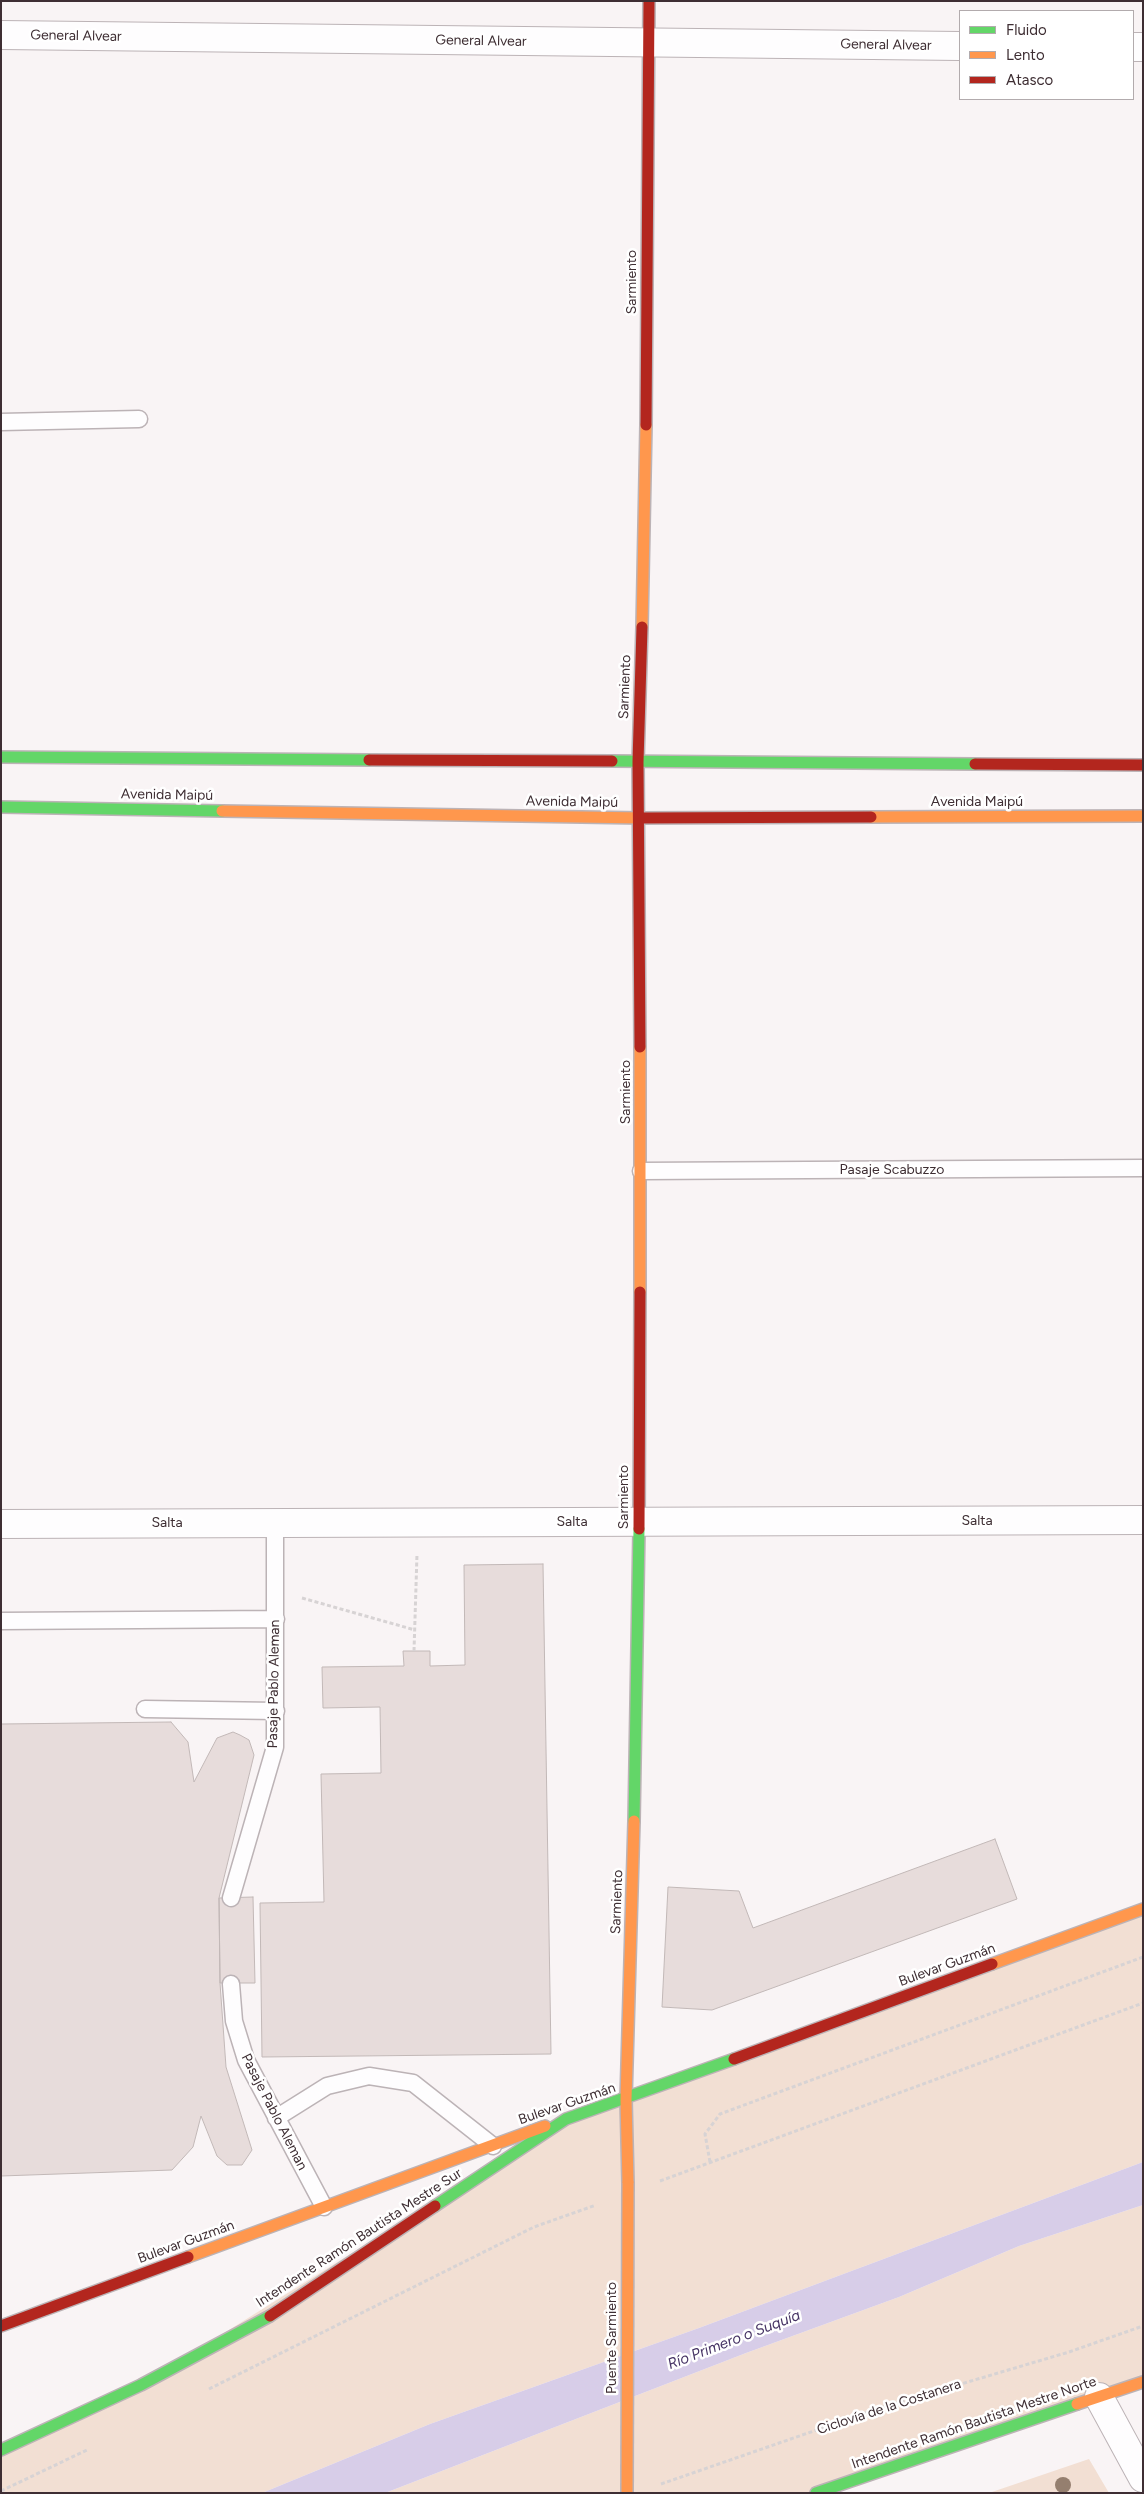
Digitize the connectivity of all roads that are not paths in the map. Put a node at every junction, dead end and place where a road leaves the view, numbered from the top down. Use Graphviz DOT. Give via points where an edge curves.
graph roads {
  1 [pos="649,1"];
  2 [pos="1,35"];
  3 [pos="648,42"];
  4 [pos="959,46"];
  5 [pos="139,419"];
  6 [pos="1,422"];
  7 [pos="1,757"];
  8 [pos="638,762"];
  9 [pos="1143,765"];
  10 [pos="1,807"];
  11 [pos="1143,816"];
  12 [pos="638,818"];
  13 [pos="1143,1168"];
  14 [pos="641,1171"];
  15 [pos="1143,1520"];
  16 [pos="639,1522"];
  17 [pos="275,1523"];
  18 [pos="1,1524"];
  19 [pos="276,1618"];
  20 [pos="1,1621"];
  21 [pos="145,1709"];
  22 [pos="276,1711"];
  23 [pos="231,1898"];
  24 [pos="1143,1908"];
  25 [pos="231,1984"];
  26 [pos="626,2099"];
  27 [pos="276,2118"];
  28 [pos="566,2119"];
  29 [pos="493,2146"];
  30 [pos="628,2183"];
  31 [pos="324,2208"];
  32 [pos="1,2326"];
  33 [pos="1143,2382"];
  34 [pos="1099,2396"];
  35 [pos="1,2450"];
  36 [pos="1143,2478"];
  37 [pos="627,2493"];
  38 [pos="816,2493"];
  1 -- 3 [label="main road, Sarmiento"];
  2 -- 3 [label="street, General Alvear"];
  3 -- 4 [label="street, General Alvear"];
  3 -- 8 [label="main road, Sarmiento" via="646,494"];
  5 -- 6 [label="lane"];
  7 -- 8 [label="main road"];
  8 -- 9 [label="main road"];
  8 -- 12 [label="main road, Sarmiento"];
  10 -- 12 [label="main road, Avenida Maipú"];
  11 -- 12 [label="main road, Avenida Maipú"];
  12 -- 14 [label="main road, Sarmiento"];
  13 -- 14 [label="lane, Pasaje Scabuzzo"];
  14 -- 16 [label="main road, Sarmiento"];
  15 -- 16 [label="street, Salta"];
  16 -- 17 [label="street, Salta"];
  16 -- 26 [label="main road, Sarmiento"];
  17 -- 18 [label="street, Salta"];
  17 -- 19 [label="lane, Pasaje Pablo Aleman"];
  19 -- 20 [label="lane"];
  19 -- 22 [label="lane, Pasaje Pablo Aleman"];
  21 -- 22 [label="lane"];
  22 -- 23 [label="lane, Pasaje Pablo Aleman" via="275,1746"];
  24 -- 26 [label="main road, Bulevar Guzmán"];
  25 -- 27 [label="lane, Pasaje Pablo Aleman" via="234,2021 246,2060"];
  26 -- 28 [label="main road, Bulevar Guzmán"];
  26 -- 30 [label="main road, Sarmiento"];
  27 -- 29 [label="lane" via="327,2086 370,2076 413,2083"];
  27 -- 31 [label="lane, Pasaje Pablo Aleman"];
  28 -- 29 [label="main road, Bulevar Guzmán"];
  28 -- 35 [label="main road, Intendente Ramón Bautista Mestre Sur" via="282,2310 141,2385"];
  29 -- 31 [label="main road, Bulevar Guzmán"];
  30 -- 37 [label="main road, Puente Sarmiento, bridge"];
  31 -- 32 [label="main road, Bulevar Guzmán"];
  33 -- 34 [label="main road, Intendente Ramón Bautista Mestre Norte"];
  34 -- 36 [label="street"];
  34 -- 38 [label="main road, Intendente Ramón Bautista Mestre Norte"];
}
